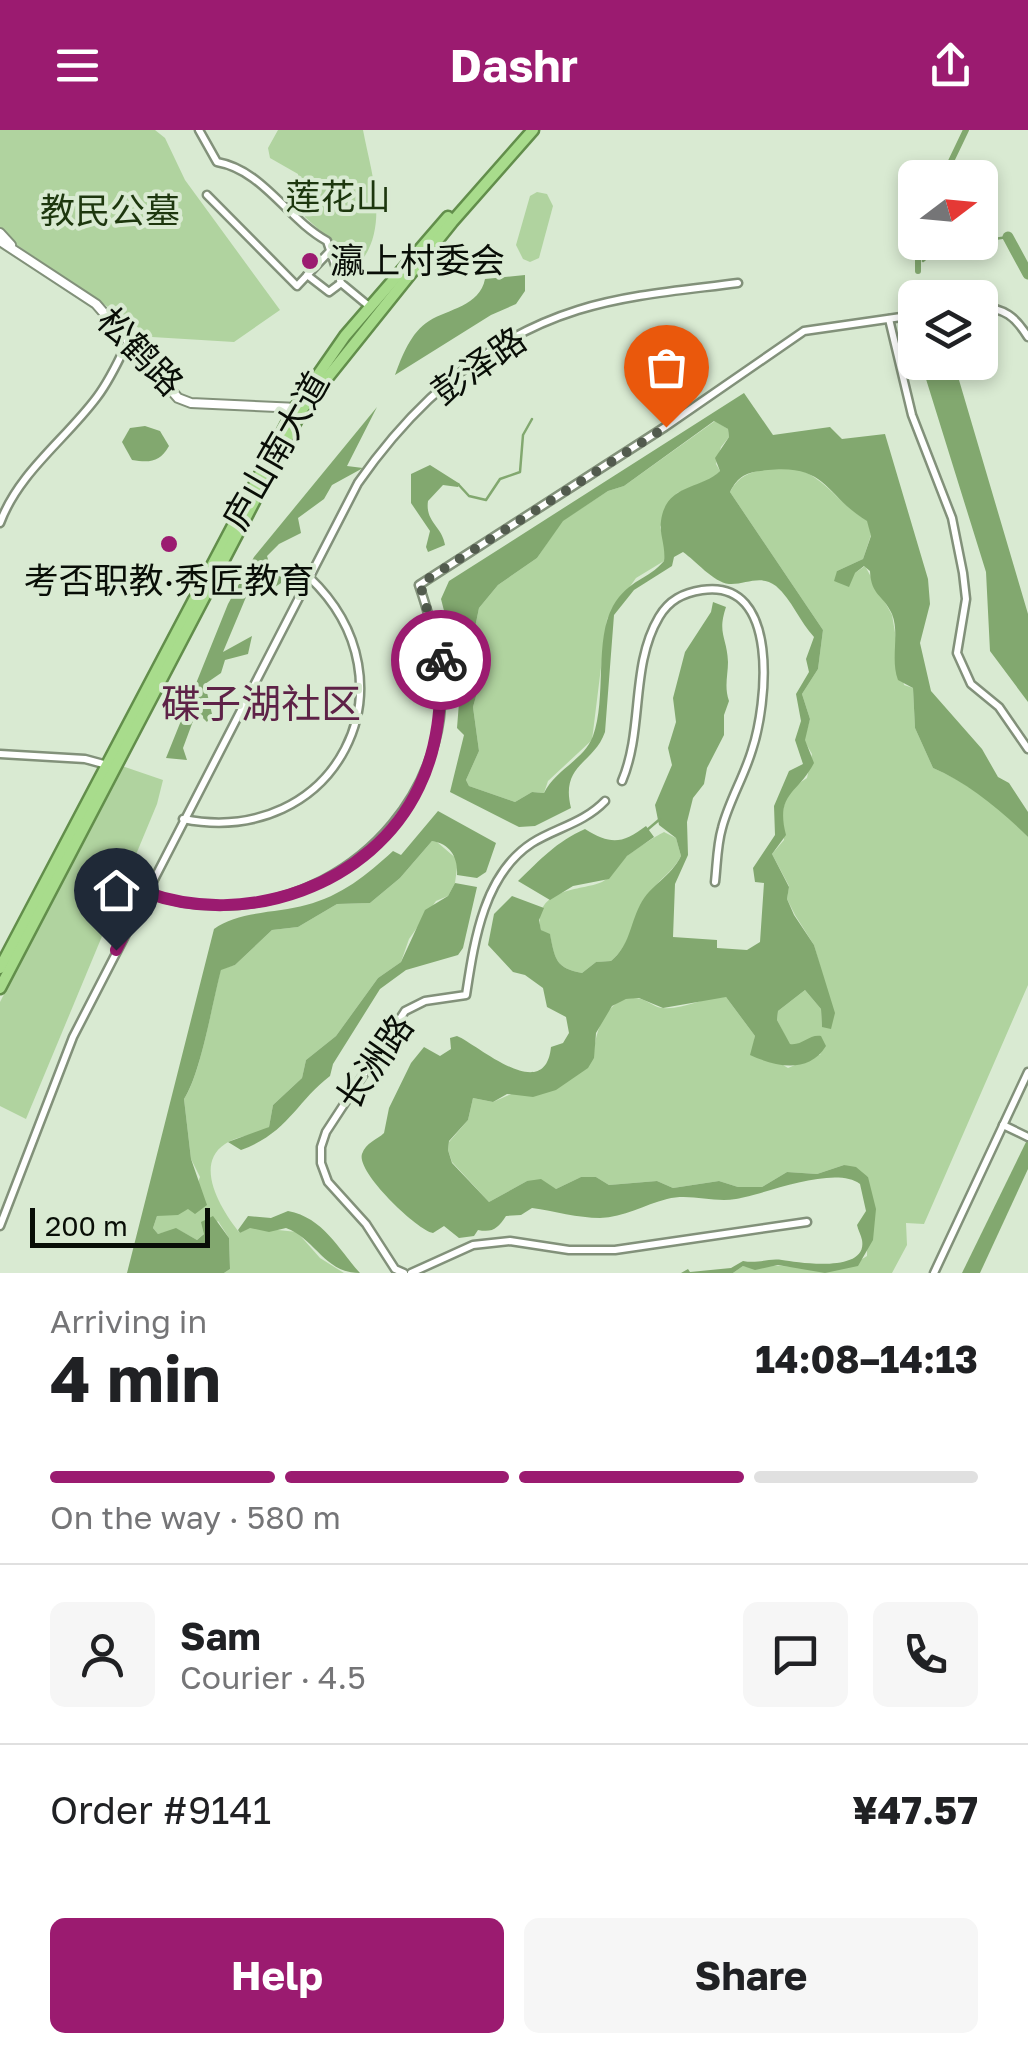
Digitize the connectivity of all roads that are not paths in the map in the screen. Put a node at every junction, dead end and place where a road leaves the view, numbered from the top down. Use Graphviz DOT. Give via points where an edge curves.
graph roads {
  1 [pos="198,130"];
  2 [pos="524,130"];
  3 [pos="532,130"];
  4 [pos="207,195"];
  5 [pos="0,233"];
  6 [pos="0,241"];
  7 [pos="330,250"];
  8 [pos="21,255"];
  9 [pos="307,275"];
  10 [pos="341,283"];
  11 [pos="738,283"];
  12 [pos="370,307"];
  13 [pos="998,308"];
  14 [pos="898,318"];
  15 [pos="889,319"];
  16 [pos="1028,337"];
  17 [pos="129,340"];
  18 [pos="299,408"];
  19 [pos="0,523"];
  20 [pos="309,578"];
  21 [pos="1028,750"];
  22 [pos="0,754"];
  23 [pos="107,765"];
  24 [pos="622,780"];
  25 [pos="605,801"];
  26 [pos="183,819"];
  27 [pos="715,882"];
  28 [pos="145,892"];
  29 [pos="0,968"];
  30 [pos="0,988"];
  31 [pos="1028,1072"];
  32 [pos="1003,1125"];
  33 [pos="1028,1137"];
  34 [pos="807,1222"];
  35 [pos="0,1226"];
  36 [pos="408,1273"];
  37 [pos="934,1273"];
  1 -- 7 [label="street" via="216,162 246,170"];
  2 -- 12 [label="highway, 庐山南大道"];
  3 -- 18 [label="highway, 庐山南大道"];
  4 -- 9 [label="street" via="297,286"];
  5 -- 8 [label="main road, 松鹤路"];
  6 -- 8 [label="main road"];
  7 -- 9 [label="street"];
  7 -- 10 [label="street"];
  8 -- 17 [label="main road, 松鹤路" via="96,304"];
  9 -- 10 [label="street" via="328,292"];
  10 -- 12 [label="street"];
  11 -- 20 [label="street, 彭泽路" via="578,310 477,358 387,442"];
  12 -- 18 [label="highway, 庐山南大道"];
  13 -- 16 [label="street"];
  14 -- 15 [label="street"];
  15 -- 21 [label="street" via="912,415 952,518 964,573 957,653 972,684 999,706"];
  15 -- 28 [label="street" via="804,331 420,584 441,660 436,740 404,811 350,865 312,888 242,906 171,902"];
  17 -- 18 [label="main road, 松鹤路" via="168,390 190,403"];
  17 -- 19 [label="street" via="97,398 8,501"];
  18 -- 23 [label="highway, 庐山南大道"];
  18 -- 30 [label="highway, 庐山南大道"];
  20 -- 26 [label="street, 彭泽路"];
  20 -- 26 [label="street" via="342,617 358,666 356,724 344,751 328,776 284,810 239,824"];
  22 -- 23 [label="street"];
  23 -- 29 [label="highway, 庐山南大道"];
  24 -- 27 [label="street" via="634,753 648,640 660,615 680,594 706,589 744,602 758,622 764,654 762,711 720,833"];
  25 -- 36 [label="street, 长洲路" via="528,845 506,870 482,913 466,995 406,1011 326,1132 321,1162 328,1182 396,1269"];
  26 -- 28 [label="street, 彭泽路"];
  28 -- 35 [label="street, 彭泽路" via="73,1037"];
  31 -- 32 [label="street"];
  32 -- 33 [label="street"];
  32 -- 37 [label="street"];
  34 -- 36 [label="street, 长洲路" via="615,1250 510,1241 473,1246"];
}
